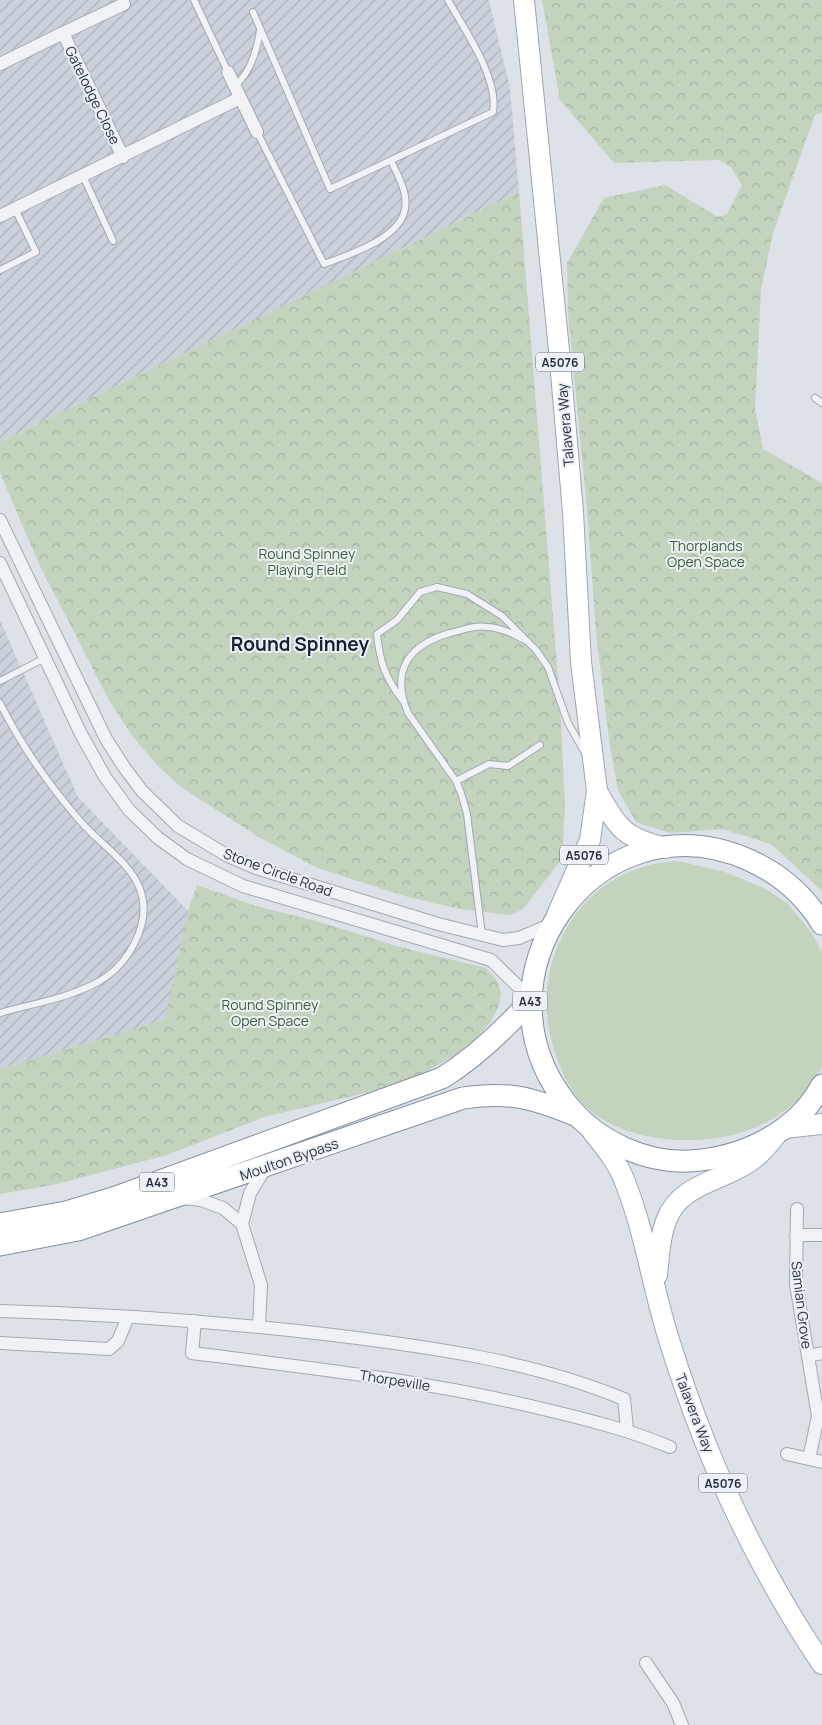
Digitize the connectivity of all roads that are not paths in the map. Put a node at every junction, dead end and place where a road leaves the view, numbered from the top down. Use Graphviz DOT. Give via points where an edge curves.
graph roads {
  1 [pos="194,0"];
  2 [pos="448,0"];
  3 [pos="524,0"];
  4 [pos="124,4"];
  5 [pos="253,12"];
  6 [pos="260,28"];
  7 [pos="63,33"];
  8 [pos="0,64"];
  9 [pos="228,72"];
  10 [pos="237,92"];
  11 [pos="257,132"];
  12 [pos="123,156"];
  13 [pos="391,161"];
  14 [pos="83,176"];
  15 [pos="15,209"];
  16 [pos="0,216"];
  17 [pos="113,241"];
  18 [pos="0,270"];
  19 [pos="815,398"];
  20 [pos="822,403"];
  21 [pos="0,520"];
  22 [pos="0,564"];
  23 [pos="527,641"];
  24 [pos="45,658"];
  25 [pos="0,681"];
  26 [pos="403,701"];
  27 [pos="0,703"];
  28 [pos="540,745"];
  29 [pos="595,769"];
  30 [pos="456,780"];
  31 [pos="597,791"];
  32 [pos="666,848"];
  33 [pos="794,888"];
  34 [pos="822,909"];
  35 [pos="554,920"];
  36 [pos="822,924"];
  37 [pos="482,935"];
  38 [pos="530,1000"];
  39 [pos="0,1013"];
  40 [pos="822,1085"];
  41 [pos="584,1122"];
  42 [pos="822,1124"];
  43 [pos="781,1130"];
  44 [pos="266,1167"];
  45 [pos="177,1198"];
  46 [pos="797,1209"];
  47 [pos="0,1224"];
  48 [pos="242,1224"];
  49 [pos="796,1235"];
  50 [pos="822,1236"];
  51 [pos="0,1245"];
  52 [pos="656,1287"];
  53 [pos="0,1311"];
  54 [pos="128,1317"];
  55 [pos="195,1321"];
  56 [pos="259,1326"];
  57 [pos="0,1343"];
  58 [pos="822,1354"];
  59 [pos="808,1356"];
  60 [pos="627,1430"];
  61 [pos="670,1446"];
  62 [pos="787,1454"];
  63 [pos="809,1459"];
  64 [pos="822,1462"];
  65 [pos="646,1663"];
  66 [pos="822,1664"];
  67 [pos="682,1725"];
  1 -- 9 [label="lane"];
  2 -- 13 [label="lane" via="486,70 495,101 494,112"];
  3 -- 29 [label="main road, Talavera Way / A5076" via="573,512 581,662"];
  4 -- 7 [label="street, Gatelodge Close"];
  5 -- 6 [label="lane"];
  6 -- 10 [label="lane" via="245,78"];
  6 -- 13 [label="lane" via="330,189"];
  7 -- 8 [label="street, Gatelodge Close"];
  7 -- 12 [label="street, Gatelodge Close"];
  9 -- 10 [label="street"];
  10 -- 11 [label="street"];
  10 -- 12 [label="street, Gatelodge Close"];
  11 -- 13 [label="lane" via="324,264 367,248 401,219 405,208 403,189"];
  12 -- 14 [label="street, Gatelodge Close"];
  14 -- 15 [label="street, Gatelodge Close"];
  14 -- 17 [label="lane"];
  15 -- 16 [label="street, Gatelodge Close"];
  15 -- 18 [label="lane" via="36,252"];
  19 -- 20 [label="lane"];
  21 -- 37 [label="street, Stone Circle Road" via="106,739 142,791 178,826 228,856 256,868"];
  22 -- 24 [label="street, Stone Circle Road"];
  23 -- 26 [label="lane" via="508,632 475,626 431,638 420,645 407,662 401,685"];
  23 -- 26 [label="lane" via="502,616 467,594 437,587 420,592 397,620 377,634 380,662"];
  23 -- 29 [label="lane" via="548,667 568,723"];
  24 -- 25 [label="lane"];
  24 -- 38 [label="street, Stone Circle Road" via="105,777 129,810 158,838 187,859 243,886 478,954 491,960"];
  26 -- 30 [label="lane" via="415,727"];
  27 -- 39 [label="lane" via="42,776 83,824 132,873 141,890 144,906 141,928 130,952 111,973 84,988"];
  28 -- 30 [label="lane" via="508,766 489,764"];
  29 -- 31 [label="main road, Talavera Way / A5076"];
  30 -- 37 [label="lane" via="468,814"];
  31 -- 32 [label="main road, Talavera Way / A5076" via="628,834 641,842"];
  31 -- 35 [label="main road, Talavera Way / A5076" via="590,840"];
  32 -- 33 [label="highway, A43" via="701,847 734,854 766,868"];
  32 -- 35 [label="highway, A43" via="645,852 605,870 571,898"];
  33 -- 34 [label="highway, A43"];
  33 -- 36 [label="highway, A43"];
  35 -- 37 [label="street, Stone Circle Road" via="519,938 503,940"];
  35 -- 38 [label="highway, A43" via="536,960"];
  38 -- 41 [label="highway, A43" via="532,1026 541,1059 561,1097"];
  38 -- 47 [label="highway, Moulton Bypass / A43" via="470,1061 433,1082 116,1197 58,1214"];
  40 -- 43 [label="highway, A43" via="803,1110"];
  41 -- 43 [label="highway, A43" via="634,1152 658,1159 684,1161 734,1154"];
  41 -- 44 [label="highway, Moulton Bypass / A43" via="518,1095 491,1094 464,1098"];
  41 -- 52 [label="main road, Talavera Way / A5076" via="611,1155 625,1182"];
  42 -- 43 [label="main road"];
  43 -- 52 [label="main road, Talavera Way / A5076" via="748,1163 695,1187 678,1202 666,1219 660,1240"];
  44 -- 45 [label="highway, Moulton Bypass / A43"];
  44 -- 48 [label="street" via="250,1193"];
  45 -- 48 [label="street" via="201,1200 223,1208"];
  45 -- 51 [label="highway, Moulton Bypass / A43" via="78,1230"];
  46 -- 49 [label="street, Samian Grove"];
  48 -- 56 [label="street" via="261,1285"];
  49 -- 50 [label="street"];
  49 -- 59 [label="street, Samian Grove" via="796,1284"];
  52 -- 66 [label="main road, Talavera Way / A5076" via="670,1345 723,1483 755,1553 793,1621"];
  53 -- 54 [label="street"];
  54 -- 55 [label="street"];
  54 -- 57 [label="street" via="118,1341 109,1349"];
  55 -- 56 [label="street"];
  55 -- 60 [label="street, Thorpeville" via="192,1353 340,1371 479,1393"];
  56 -- 60 [label="street" via="381,1341 524,1366 624,1399"];
  58 -- 59 [label="street"];
  59 -- 63 [label="street, Samian Grove" via="818,1416"];
  60 -- 61 [label="street, Thorpeville"];
  62 -- 63 [label="street"];
  63 -- 64 [label="street"];
  65 -- 67 [label="street" via="673,1703"];
}
